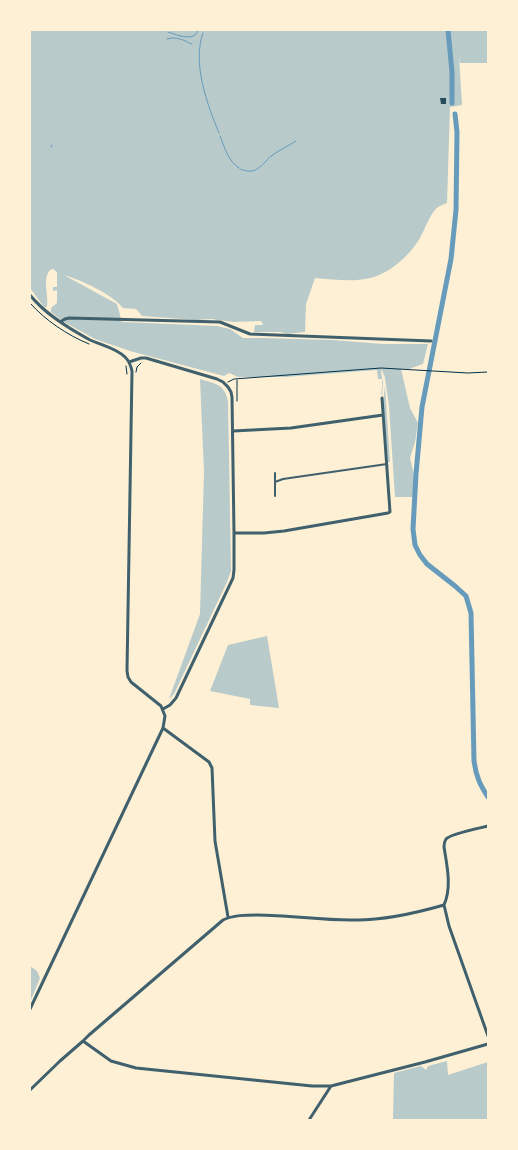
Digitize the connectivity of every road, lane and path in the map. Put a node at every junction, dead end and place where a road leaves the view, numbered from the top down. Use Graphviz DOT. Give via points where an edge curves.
graph roads {
  1 [pos="30,295"];
  2 [pos="60,322"];
  3 [pos="431,341"];
  4 [pos="129,362"];
  5 [pos="488,372"];
  6 [pos="382,398"];
  7 [pos="237,401"];
  8 [pos="383,415"];
  9 [pos="233,431"];
  10 [pos="387,464"];
  11 [pos="275,474"];
  12 [pos="275,482"];
  13 [pos="276,496"];
  14 [pos="234,533"];
  15 [pos="163,709"];
  16 [pos="163,728"];
  17 [pos="488,826"];
  18 [pos="444,905"];
  19 [pos="228,917"];
  20 [pos="30,1009"];
  21 [pos="488,1036"];
  22 [pos="83,1042"];
  23 [pos="488,1044"];
  24 [pos="331,1086"];
  25 [pos="30,1090"];
  26 [pos="309,1120"];
  1 -- 2 [label="street"];
  2 -- 3 [label="street" via="69,318 220,322 250,334"];
  2 -- 4 [label="street" via="116,351"];
  4 -- 9 [label="street" via="146,358 223,382 231,392"];
  4 -- 15 [label="street" via="132,380 127,671 131,682"];
  5 -- 7 [label="path" via="381,368 237,379"];
  6 -- 8 [label="street"];
  8 -- 9 [label="street" via="291,428"];
  8 -- 10 [label="street"];
  9 -- 14 [label="street"];
  10 -- 12 [label="lane"];
  10 -- 14 [label="street" via="388,513 264,533"];
  11 -- 12 [label="lane"];
  12 -- 13 [label="lane"];
  14 -- 15 [label="street" via="232,578 176,698"];
  15 -- 16 [label="street"];
  16 -- 19 [label="street" via="210,762 215,841"];
  16 -- 20 [label="street"];
  17 -- 18 [label="street" via="446,838 448,893"];
  18 -- 19 [label="street" via="402,916 358,920 269,915"];
  18 -- 21 [label="street"];
  19 -- 22 [label="street"];
  22 -- 24 [label="street" via="111,1061 136,1068"];
  22 -- 25 [label="street"];
  23 -- 24 [label="street"];
  24 -- 26 [label="street"];
}
